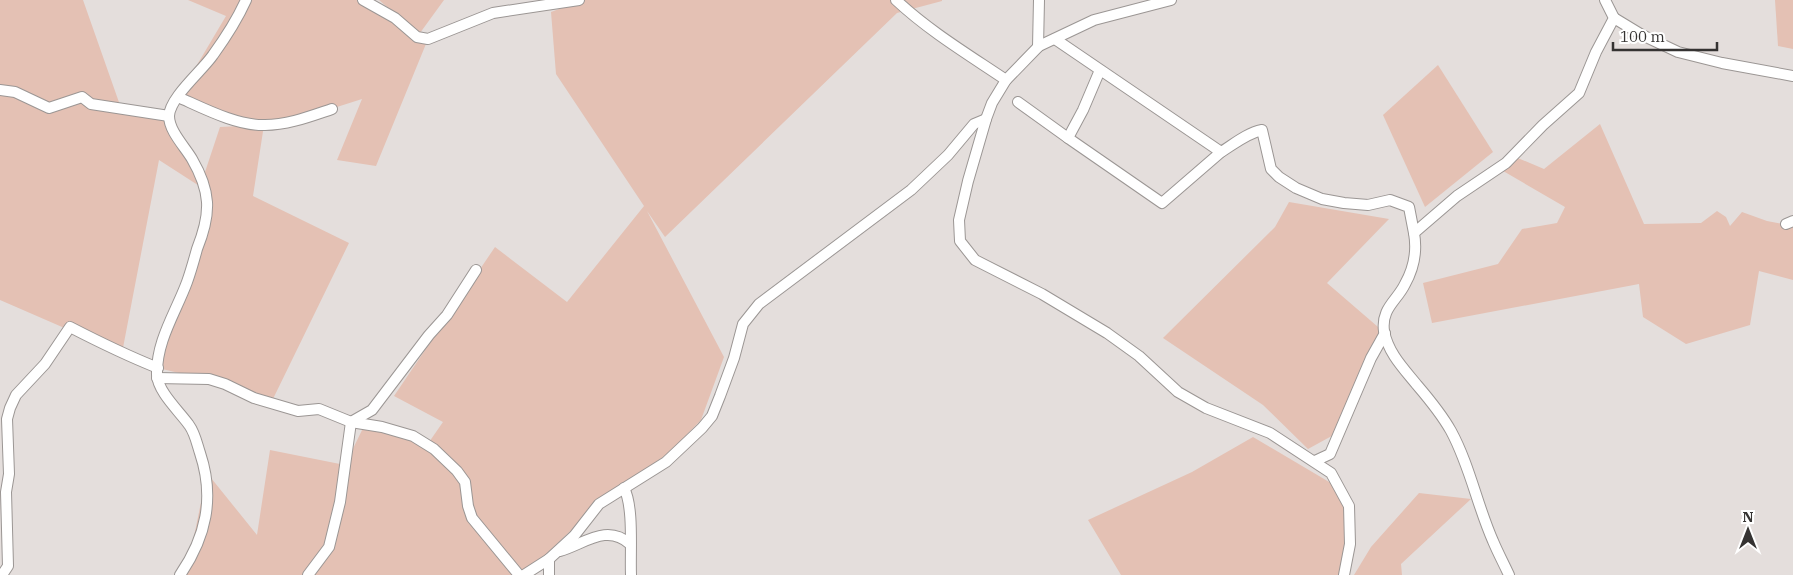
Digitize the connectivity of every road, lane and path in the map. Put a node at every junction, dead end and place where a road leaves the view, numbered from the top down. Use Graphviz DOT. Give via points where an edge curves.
graph roads {
  1 [pos="246,0"];
  2 [pos="363,0"];
  3 [pos="579,0"];
  4 [pos="896,0"];
  5 [pos="1039,0"];
  6 [pos="1171,0"];
  7 [pos="1605,0"];
  8 [pos="1614,18"];
  9 [pos="1055,39"];
  10 [pos="1038,48"];
  11 [pos="1100,70"];
  12 [pos="1793,76"];
  13 [pos="1006,80"];
  14 [pos="0,90"];
  15 [pos="178,97"];
  16 [pos="1018,102"];
  17 [pos="332,109"];
  18 [pos="169,116"];
  19 [pos="986,119"];
  20 [pos="1068,138"];
  21 [pos="1221,152"];
  22 [pos="1414,233"];
  23 [pos="476,270"];
  24 [pos="1385,334"];
  25 [pos="157,373"];
  26 [pos="351,422"];
  27 [pos="1330,454"];
  28 [pos="1316,461"];
  29 [pos="1331,472"];
  30 [pos="624,488"];
  31 [pos="630,544"];
  32 [pos="553,556"];
  33 [pos="2,575"];
  34 [pos="180,575"];
  35 [pos="308,575"];
  36 [pos="519,575"];
  37 [pos="524,575"];
  38 [pos="549,575"];
  39 [pos="631,575"];
  40 [pos="1344,575"];
  41 [pos="1510,575"];
  1 -- 15 [label="street" via="214,54"];
  2 -- 3 [label="street" via="395,18 417,37 428,39 504,10"];
  4 -- 13 [label="street" via="931,29"];
  5 -- 10 [label="street"];
  6 -- 9 [label="street" via="1094,20"];
  7 -- 8 [label="street"];
  8 -- 12 [label="street" via="1678,52"];
  8 -- 22 [label="street" via="1579,93 1506,163 1457,196"];
  9 -- 10 [label="street"];
  9 -- 11 [label="street"];
  10 -- 13 [label="street"];
  11 -- 20 [label="street"];
  11 -- 21 [label="street"];
  13 -- 19 [label="street"];
  14 -- 18 [label="street" via="15,92 49,108 82,97 91,104"];
  15 -- 17 [label="street" via="230,119 264,126"];
  15 -- 18 [label="street"];
  16 -- 20 [label="street"];
  18 -- 25 [label="street" via="172,128 193,160 207,202 206,220 187,282 166,331"];
  19 -- 28 [label="street" via="958,220 960,241 975,260 1042,294 1107,333 1139,356 1178,392 1206,408 1270,433"];
  19 -- 30 [label="street" via="974,124 948,155 911,190 759,304 743,324 712,416 666,462"];
  20 -- 21 [label="street" via="1162,203"];
  21 -- 22 [label="street" via="1252,132 1262,130 1271,169 1279,177 1322,199 1368,205 1390,200 1409,207"];
  22 -- 24 [label="street" via="1413,264 1405,285 1383,320"];
  23 -- 26 [label="street" via="447,315 372,410"];
  24 -- 27 [label="street"];
  24 -- 41 [label="street" via="1401,367 1450,430 1465,461 1493,541"];
  25 -- 26 [label="street" via="209,379 285,408 298,411 320,409"];
  25 -- 33 [label="street" via="70,327 45,364 16,395 7,419 8,566"];
  25 -- 34 [label="street" via="163,393 191,428 207,473 205,519 189,561"];
  26 -- 35 [label="street" via="340,502 329,547"];
  26 -- 36 [label="street" via="413,436 434,449 465,482 472,518"];
  27 -- 28 [label="street"];
  27 -- 29 [label="street"];
  28 -- 29 [label="street"];
  29 -- 40 [label="street" via="1349,506 1350,544"];
  30 -- 31 [label="street"];
  30 -- 32 [label="street" via="599,504"];
  31 -- 32 [label="street" via="622,537 609,534"];
  31 -- 39 [label="street"];
  32 -- 37 [label="street"];
  32 -- 38 [label="street"];
}
